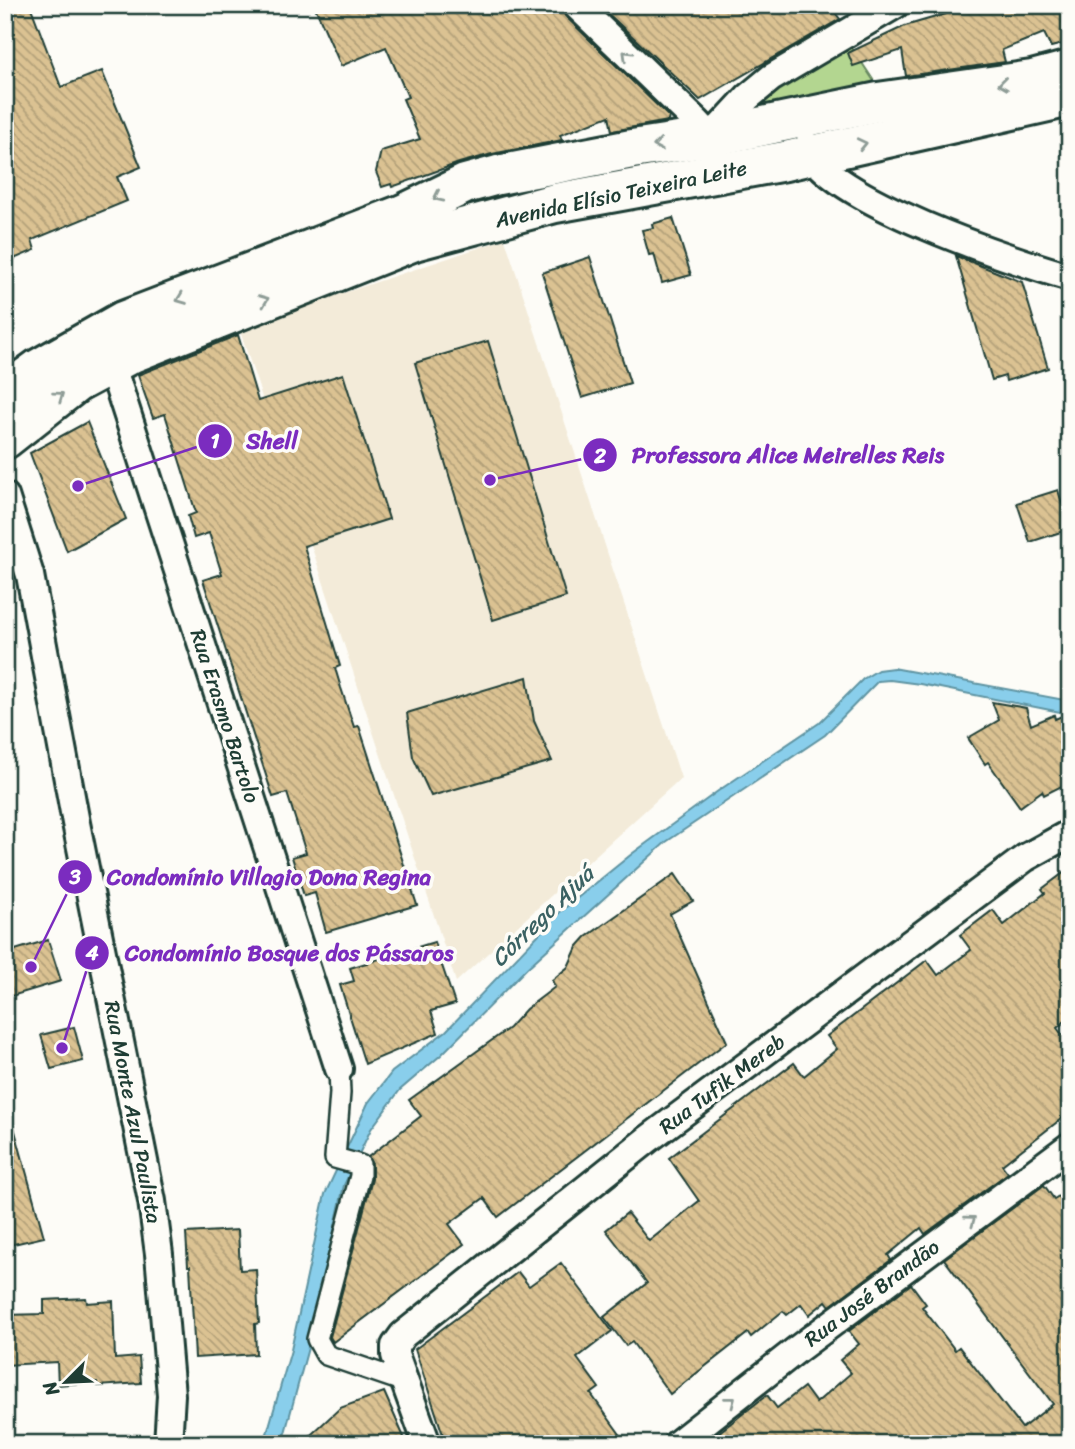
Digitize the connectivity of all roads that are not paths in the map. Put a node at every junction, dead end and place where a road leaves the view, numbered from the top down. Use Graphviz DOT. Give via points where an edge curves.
graph roads {
  1 [pos="576,5"];
  2 [pos="895,5"];
  3 [pos="1070,70"];
  4 [pos="1070,97"];
  5 [pos="802,118"];
  6 [pos="715,155"];
  7 [pos="810,156"];
  8 [pos="1070,277"];
  9 [pos="106,348"];
  10 [pos="5,393"];
  11 [pos="5,439"];
  12 [pos="5,496"];
  13 [pos="1070,833"];
  14 [pos="339,1069"];
  15 [pos="1070,1146"];
  16 [pos="405,1382"];
  17 [pos="168,1444"];
  18 [pos="427,1444"];
  19 [pos="677,1444"];
  6 -- 1 [label="street, one-way"];
  2 -- 6 [label="street" via="771,78 748,97"];
  3 -- 5 [label="main road, Avenida Elísio Teixeira Leite, one-way"];
  7 -- 4 [label="main road, Avenida Elísio Teixeira Leite, one-way"];
  5 -- 6 [label="main road, Avenida Elísio Teixeira Leite"];
  5 -- 7 [label="street"];
  6 -- 7 [label="main road, Avenida Elísio Teixeira Leite"];
  6 -- 9 [label="main road, Avenida Elísio Teixeira Leite" via="414,241 132,352"];
  7 -- 8 [label="street" via="840,182 910,220"];
  9 -- 10 [label="main road, Avenida Elísio Teixeira Leite" via="38,369"];
  11 -- 9 [label="main road, Avenida Elísio Teixeira Leite, one-way" via="76,383"];
  9 -- 14 [label="street, Rua Erasmo Bartolo"];
  12 -- 17 [label="street, Rua Monte Azul Paulista" via="30,575 152,1201 171,1395"];
  13 -- 16 [label="street, Rua Tufik Mereb" via="1025,858 647,1140 403,1335 395,1355"];
  14 -- 16 [label="street" via="335,1158 360,1165 360,1176 317,1339 326,1355"];
  19 -- 15 [label="street, Rua José Brandão, one-way"];
  16 -- 18 [label="street"];
}
